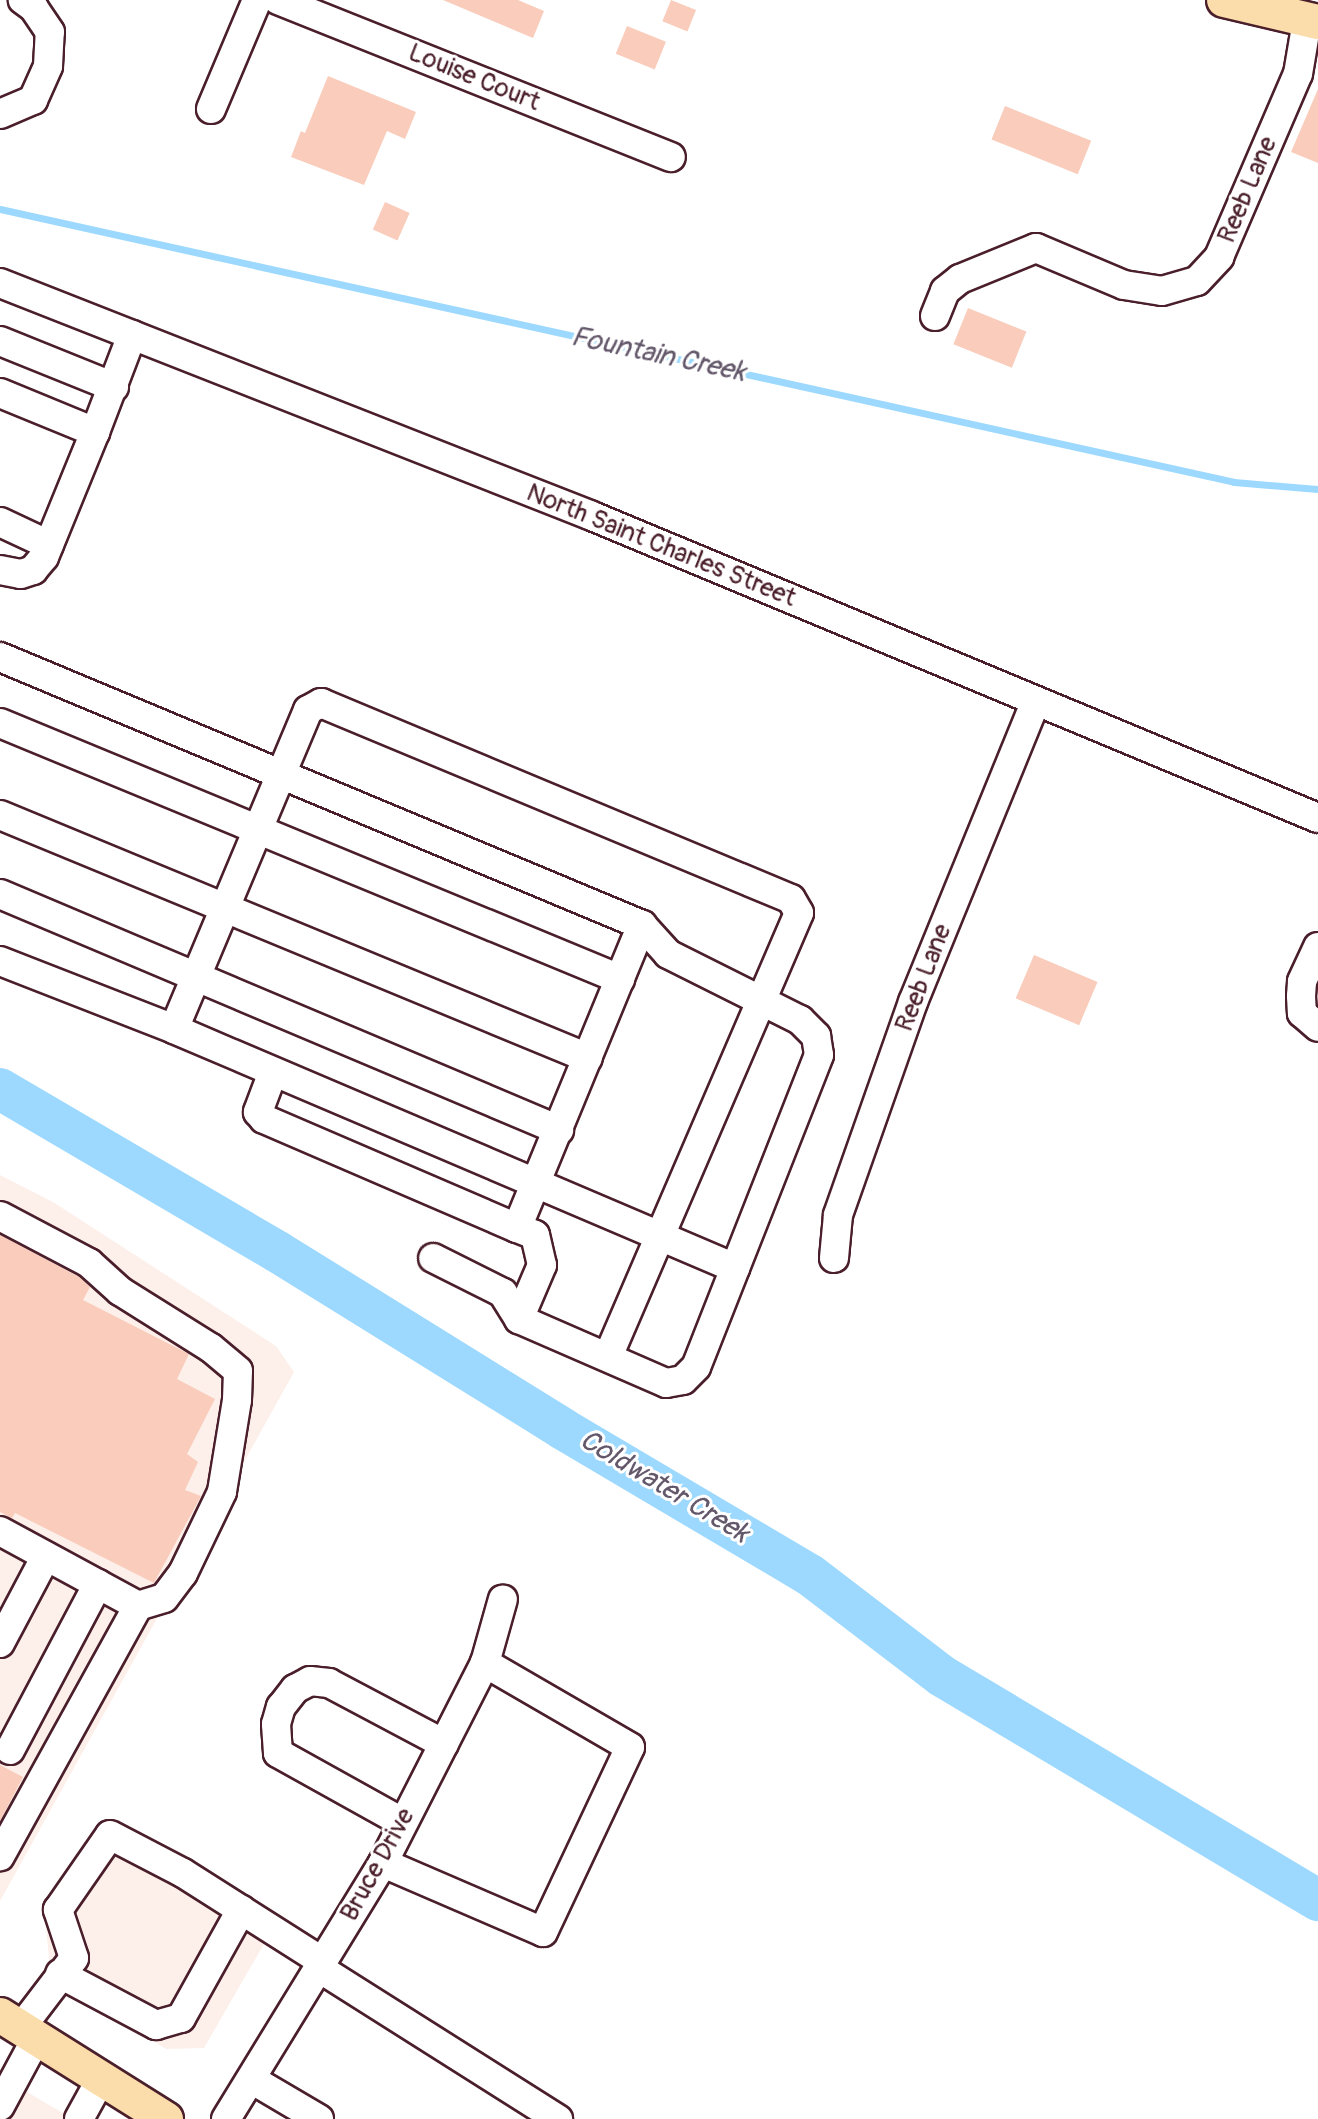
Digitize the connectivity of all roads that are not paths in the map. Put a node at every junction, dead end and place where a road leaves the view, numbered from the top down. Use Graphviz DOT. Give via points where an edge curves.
graph roads {
  1 [pos="23,0"];
  2 [pos="257,0"];
  3 [pos="278,0"];
  4 [pos="1224,0"];
  5 [pos="1313,22"];
  6 [pos="1308,78"];
  7 [pos="211,109"];
  8 [pos="0,114"];
  9 [pos="671,157"];
  10 [pos="0,283"];
  11 [pos="935,316"];
  12 [pos="132,335"];
  13 [pos="0,341"];
  14 [pos="114,387"];
  15 [pos="0,393"];
  16 [pos="95,432"];
  17 [pos="0,522"];
  18 [pos="0,538"];
  19 [pos="46,551"];
  20 [pos="10,572"];
  21 [pos="0,657"];
  22 [pos="1035,703"];
  23 [pos="0,723"];
  24 [pos="280,774"];
  25 [pos="0,815"];
  26 [pos="1318,818"];
  27 [pos="257,831"];
  28 [pos="0,894"];
  29 [pos="225,908"];
  30 [pos="642,925"];
  31 [pos="1318,947"];
  32 [pos="0,961"];
  33 [pos="196,977"];
  34 [pos="620,979"];
  35 [pos="761,1000"];
  36 [pos="1318,1027"];
  37 [pos="174,1029"];
  38 [pos="588,1058"];
  39 [pos="273,1072"];
  40 [pos="559,1130"];
  41 [pos="537,1185"];
  42 [pos="0,1216"];
  43 [pos="517,1228"];
  44 [pos="659,1238"];
  45 [pos="433,1258"];
  46 [pos="834,1258"];
  47 [pos="735,1268"];
  48 [pos="519,1319"];
  49 [pos="608,1357"];
  50 [pos="0,1531"];
  51 [pos="46,1556"];
  52 [pos="98,1584"];
  53 [pos="503,1599"];
  54 [pos="138,1606"];
  55 [pos="0,1643"];
  56 [pos="485,1663"];
  57 [pos="444,1744"];
  58 [pos="5,1748"];
  59 [pos="48,1769"];
  60 [pos="402,1822"];
  61 [pos="0,1856"];
  62 [pos="383,1863"];
  63 [pos="241,1910"];
  64 [pos="321,1965"];
  65 [pos="60,1974"];
  66 [pos="12,2024"];
  67 [pos="101,2079"];
  68 [pos="251,2079"];
  69 [pos="0,2106"];
  70 [pos="79,2119"];
  71 [pos="166,2119"];
  72 [pos="226,2119"];
  73 [pos="319,2119"];
  74 [pos="558,2119"];
  1 -- 8 [label="street" via="50,32 48,66 33,100"];
  2 -- 7 [label="street"];
  3 -- 9 [label="street, Louise Court"];
  4 -- 5 [label="main road"];
  5 -- 6 [label="street, Reeb Lane"];
  6 -- 11 [label="street, Reeb Lane" via="1219,257 1197,281 1162,291 1124,285 1036,248 960,279 945,291"];
  10 -- 12 [label="street, North Saint Charles Street"];
  12 -- 14 [label="street"];
  12 -- 22 [label="street, North Saint Charles Street" via="606,522"];
  13 -- 14 [label="street"];
  14 -- 16 [label="street"];
  15 -- 16 [label="street"];
  16 -- 19 [label="street"];
  17 -- 19 [label="street"];
  18 -- 19 [label="street"];
  19 -- 20 [label="street" via="33,570"];
  21 -- 24 [label="street"];
  22 -- 26 [label="street, North Saint Charles Street"];
  22 -- 46 [label="street, Reeb Lane" via="913,1002 838,1215"];
  23 -- 27 [label="street"];
  24 -- 27 [label="street"];
  24 -- 30 [label="street"];
  24 -- 35 [label="street" via="308,710 321,703 791,899 799,913"];
  25 -- 29 [label="street"];
  27 -- 29 [label="street"];
  27 -- 34 [label="street"];
  28 -- 33 [label="street"];
  29 -- 33 [label="street"];
  29 -- 38 [label="street"];
  30 -- 34 [label="street"];
  30 -- 35 [label="street" via="668,954"];
  31 -- 36 [label="street" via="1301,996 1302,1013"];
  32 -- 37 [label="street"];
  33 -- 37 [label="street"];
  33 -- 40 [label="street"];
  34 -- 38 [label="street"];
  35 -- 44 [label="street"];
  35 -- 47 [label="street" via="800,1020 816,1036 819,1055"];
  37 -- 39 [label="street"];
  38 -- 40 [label="street"];
  39 -- 41 [label="street"];
  39 -- 43 [label="street" via="258,1112 264,1119"];
  40 -- 41 [label="street"];
  41 -- 43 [label="street"];
  41 -- 44 [label="street"];
  42 -- 54 [label="street" via="89,1263 120,1291 238,1371 222,1492 183,1573 164,1598"];
  43 -- 48 [label="street" via="535,1235 542,1265"];
  44 -- 47 [label="street"];
  44 -- 49 [label="street"];
  45 -- 48 [label="street" via="503,1293"];
  47 -- 49 [label="street" via="696,1367 683,1380 666,1383"];
  48 -- 49 [label="street"];
  50 -- 51 [label="street"];
  51 -- 52 [label="street"];
  51 -- 55 [label="street"];
  52 -- 54 [label="street"];
  52 -- 58 [label="street"];
  53 -- 56 [label="street, Bruce Drive"];
  54 -- 59 [label="street"];
  56 -- 57 [label="street, Bruce Drive"];
  56 -- 62 [label="street" via="630,1747 543,1932"];
  57 -- 60 [label="street, Bruce Drive"];
  57 -- 60 [label="street" via="329,1683 310,1681 295,1689 281,1707 278,1753"];
  58 -- 59 [label="street"];
  59 -- 61 [label="street"];
  60 -- 62 [label="street, Bruce Drive"];
  62 -- 64 [label="street, Bruce Drive"];
  63 -- 64 [label="street"];
  63 -- 65 [label="street" via="181,2018 156,2025"];
  63 -- 65 [label="street" via="110,1835 58,1910 74,1958"];
  64 -- 68 [label="street, Bruce Drive"];
  64 -- 74 [label="street"];
  65 -- 66 [label="street"];
  66 -- 67 [label="main road"];
  66 -- 69 [label="street"];
  67 -- 70 [label="street"];
  67 -- 71 [label="main road"];
  68 -- 72 [label="street, Bruce Drive"];
  68 -- 73 [label="street"];
}
